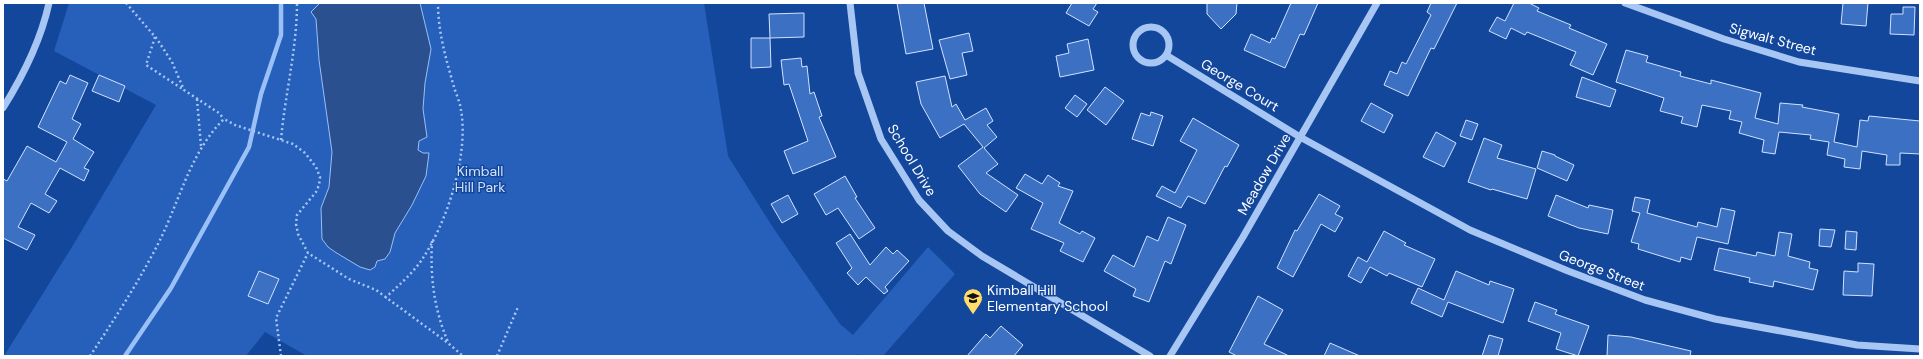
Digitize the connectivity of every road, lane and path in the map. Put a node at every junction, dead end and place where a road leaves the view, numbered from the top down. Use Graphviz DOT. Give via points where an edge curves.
graph roads {
  1 [pos="48,3"];
  2 [pos="126,3"];
  3 [pos="297,3"];
  4 [pos="438,3"];
  5 [pos="850,3"];
  6 [pos="1376,3"];
  7 [pos="1625,3"];
  8 [pos="155,36"];
  9 [pos="1166,55"];
  10 [pos="1920,81"];
  11 [pos="184,90"];
  12 [pos="197,98"];
  13 [pos="3,108"];
  14 [pos="224,119"];
  15 [pos="1300,137"];
  16 [pos="281,140"];
  17 [pos="201,146"];
  18 [pos="432,240"];
  19 [pos="308,253"];
  20 [pos="385,298"];
  21 [pos="518,308"];
  22 [pos="448,342"];
  23 [pos="1920,348"];
  24 [pos="90,356"];
  25 [pos="281,356"];
  26 [pos="463,356"];
  27 [pos="498,356"];
  28 [pos="1150,356"];
  29 [pos="1170,356"];
  1 -- 13 [label="street" via="30,57"];
  2 -- 8 [label="path"];
  3 -- 16 [label="path" via="297,29"];
  4 -- 18 [label="path" via="440,32 461,110 462,136 452,196"];
  5 -- 28 [label="street, School Drive" via="856,69 881,139 919,200 948,231 982,256"];
  6 -- 15 [label="street, Meadow Drive"];
  7 -- 10 [label="street, Sigwalt Street" via="1724,39 1799,62"];
  8 -- 11 [label="path" via="172,62"];
  8 -- 11 [label="path" via="146,65"];
  9 -- 9 [label="street" via="1168,38 1160,29 1143,29 1135,38 1133,43 1136,54 1145,62 1156,62"];
  9 -- 15 [label="street, George Court"];
  11 -- 12 [label="path"];
  12 -- 14 [label="path"];
  12 -- 17 [label="path"];
  14 -- 16 [label="path"];
  14 -- 17 [label="path"];
  15 -- 23 [label="street, George Street" via="1470,230 1646,300 1715,319 1857,345"];
  15 -- 29 [label="street, Meadow Drive" via="1243,237"];
  16 -- 19 [label="path" via="293,144 305,154 316,167 320,177 316,192 297,215 298,234"];
  17 -- 24 [label="path" via="158,244 119,313"];
  18 -- 20 [label="path" via="421,261 404,282"];
  18 -- 22 [label="path" via="432,286 438,316"];
  19 -- 20 [label="path" via="349,279 376,290"];
  19 -- 25 [label="path" via="276,318"];
  20 -- 22 [label="path"];
  21 -- 27 [label="path"];
  22 -- 26 [label="path"];
}
